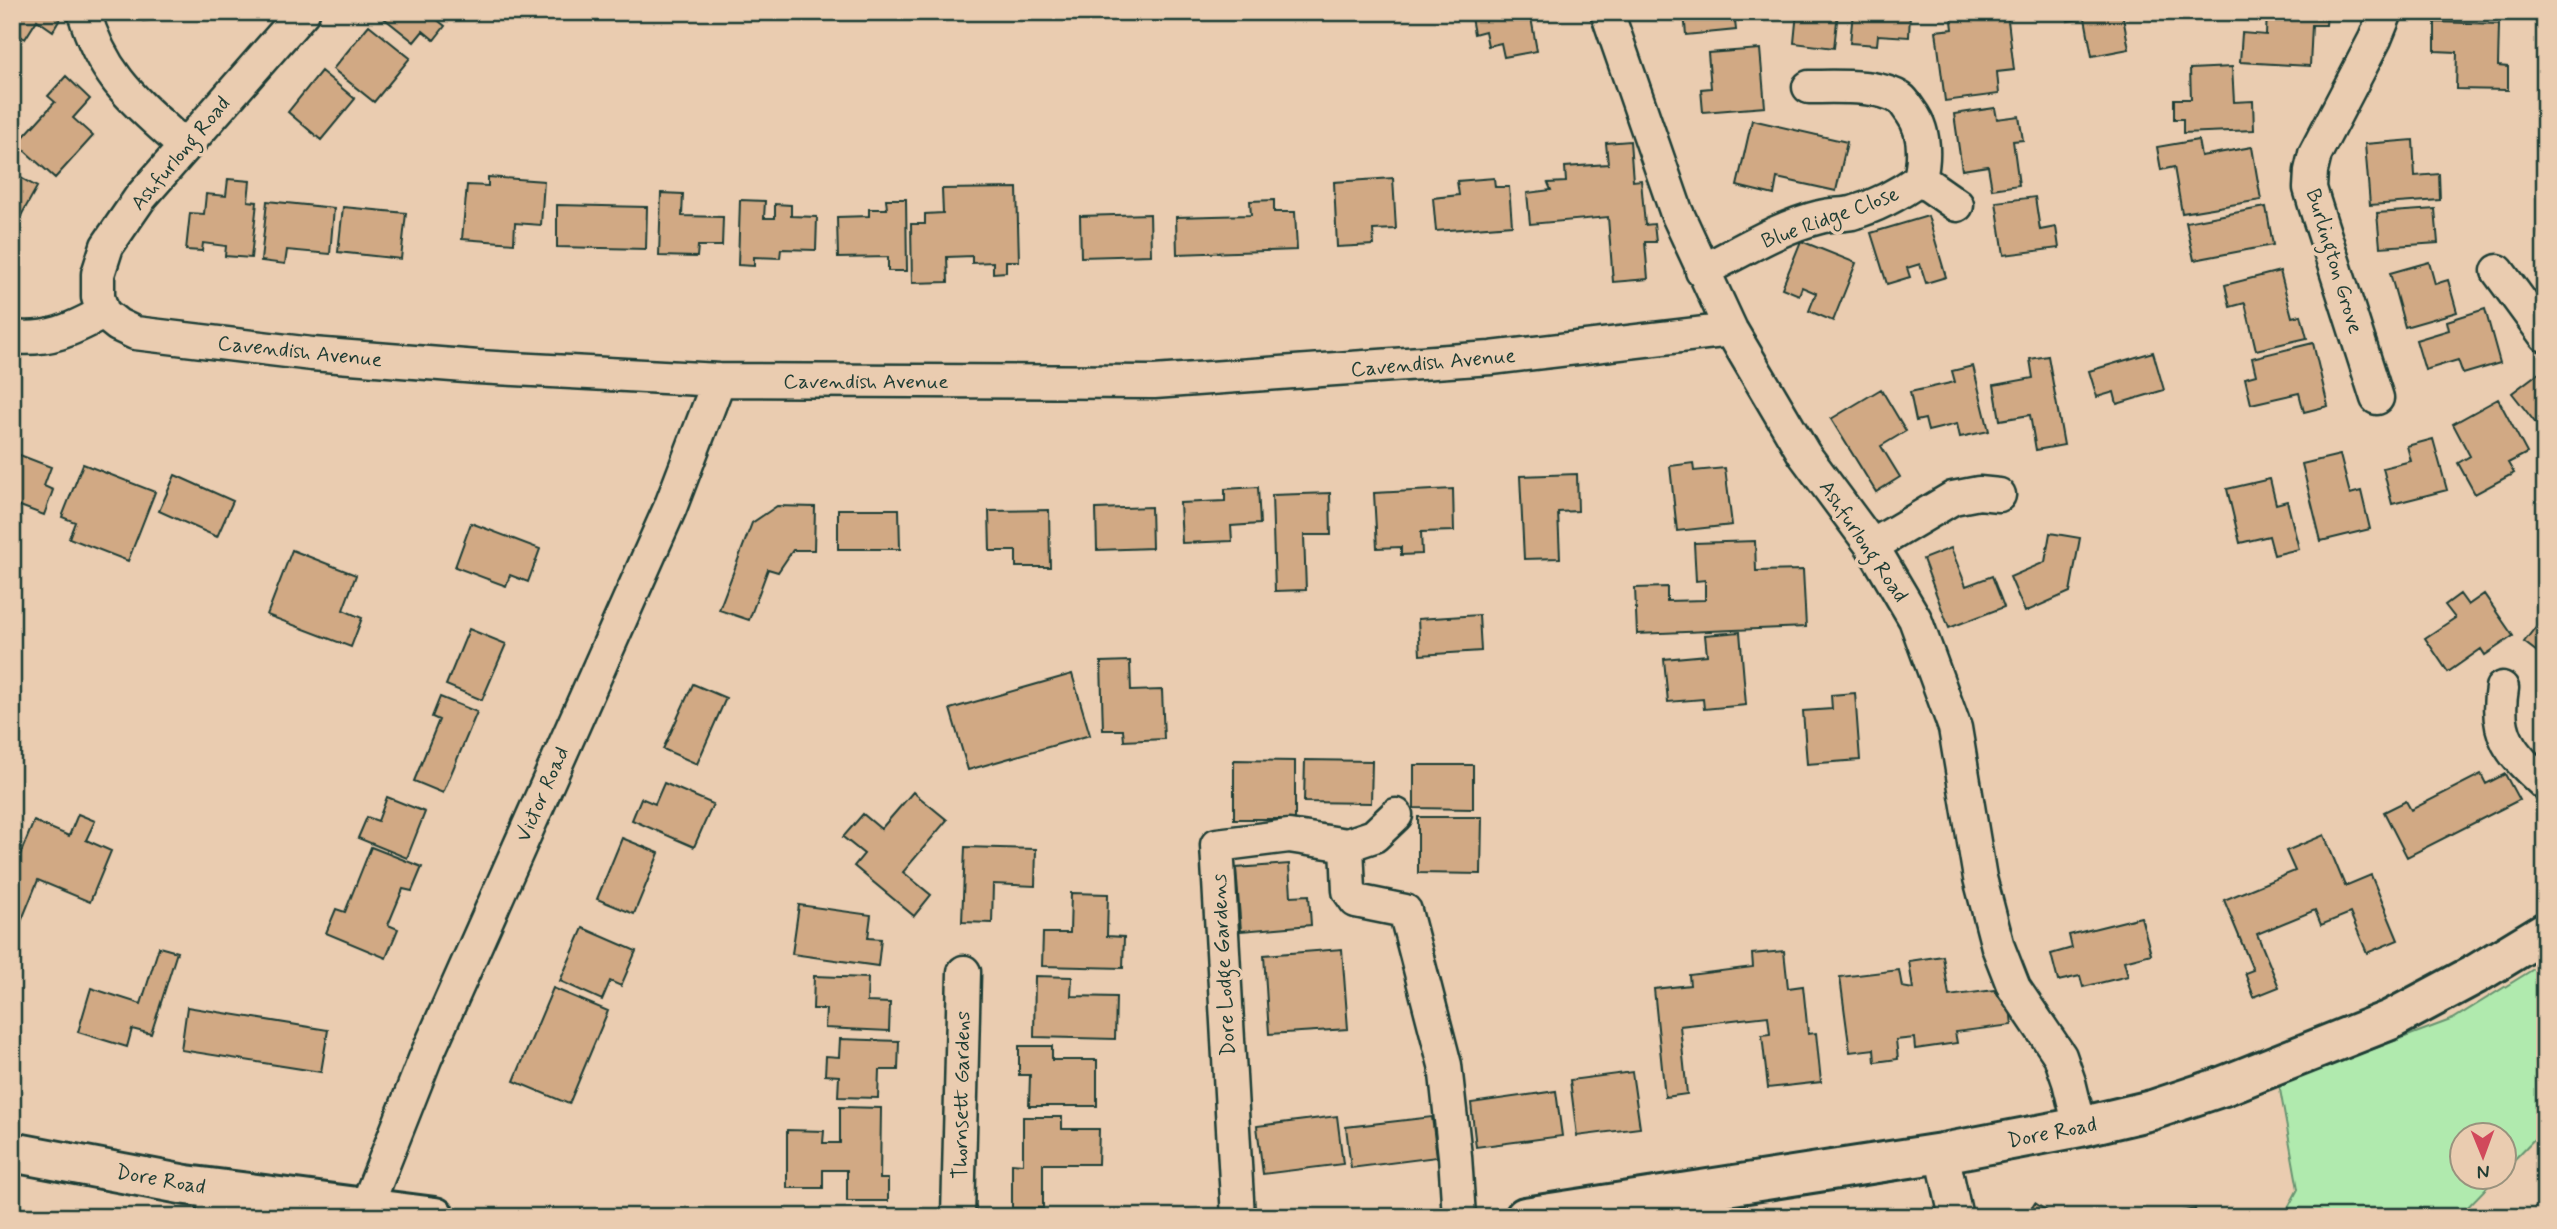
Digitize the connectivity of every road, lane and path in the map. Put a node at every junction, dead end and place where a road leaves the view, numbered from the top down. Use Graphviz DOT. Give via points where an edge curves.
graph roads {
  1 [pos="84,12"];
  2 [pos="303,12"];
  3 [pos="1607,12"];
  4 [pos="2386,12"];
  5 [pos="1809,87"];
  6 [pos="184,146"];
  7 [pos="1920,179"];
  8 [pos="1957,205"];
  9 [pos="1702,271"];
  10 [pos="2498,271"];
  11 [pos="103,313"];
  12 [pos="1731,330"];
  13 [pos="2545,335"];
  14 [pos="12,337"];
  15 [pos="719,380"];
  16 [pos="2377,398"];
  17 [pos="1999,495"];
  18 [pos="1872,546"];
  19 [pos="2502,688"];
  20 [pos="2545,784"];
  21 [pos="1396,816"];
  22 [pos="1347,845"];
  23 [pos="2545,932"];
  24 [pos="964,972"];
  25 [pos="2080,1127"];
  26 [pos="12,1152"];
  27 [pos="1942,1153"];
  28 [pos="216,1203"];
  29 [pos="366,1208"];
  30 [pos="435,1217"];
  31 [pos="958,1217"];
  32 [pos="1238,1217"];
  33 [pos="1459,1217"];
  34 [pos="1525,1217"];
  35 [pos="1956,1217"];
  1 -- 6 [label="street" via="108,71"];
  2 -- 6 [label="street, Ashfurlong Road"];
  3 -- 9 [label="street, Ashfurlong Road" via="1675,211"];
  4 -- 16 [label="street, Burlington Grove" via="2321,139 2310,188"];
  5 -- 7 [label="street, Blue Ridge Close" via="1880,91 1901,99 1916,119 1923,139"];
  6 -- 11 [label="street, Ashfurlong Road" via="139,198 107,246 98,274"];
  7 -- 8 [label="street, Blue Ridge Close"];
  7 -- 9 [label="street, Blue Ridge Close" via="1878,204 1782,230"];
  9 -- 12 [label="street, Ashfurlong Road"];
  10 -- 13 [label="street"];
  11 -- 14 [label="street" via="52,336"];
  11 -- 15 [label="street, Cavendish Avenue" via="135,333 312,354"];
  12 -- 15 [label="street, Cavendish Avenue" via="1491,358 1154,382"];
  12 -- 18 [label="street, Ashfurlong Road" via="1804,454"];
  15 -- 29 [label="street, Victor Road" via="670,508 436,1035"];
  17 -- 18 [label="street" via="1953,498"];
  18 -- 25 [label="street, Ashfurlong Road" via="1909,607 1931,656 1955,728 1980,878 1998,947 2014,988 2060,1056"];
  19 -- 20 [label="street" via="2500,727 2510,747"];
  21 -- 22 [label="street" via="1374,836"];
  22 -- 32 [label="street, Dore Lodge Gardens" via="1289,836 1217,845"];
  22 -- 33 [label="street" via="1349,891 1356,901 1405,911 1445,1065"];
  23 -- 25 [label="street, Dore Road" via="2390,1020 2221,1087"];
  24 -- 31 [label="street, Thornsett Gardens"];
  25 -- 27 [label="street, Dore Road"];
  26 -- 28 [label="street, Dore Road" via="186,1185"];
  27 -- 34 [label="street, Dore Road"];
  27 -- 35 [label="street"];
  28 -- 29 [label="street, Dore Road"];
  29 -- 30 [label="street, Dore Road"];
}
